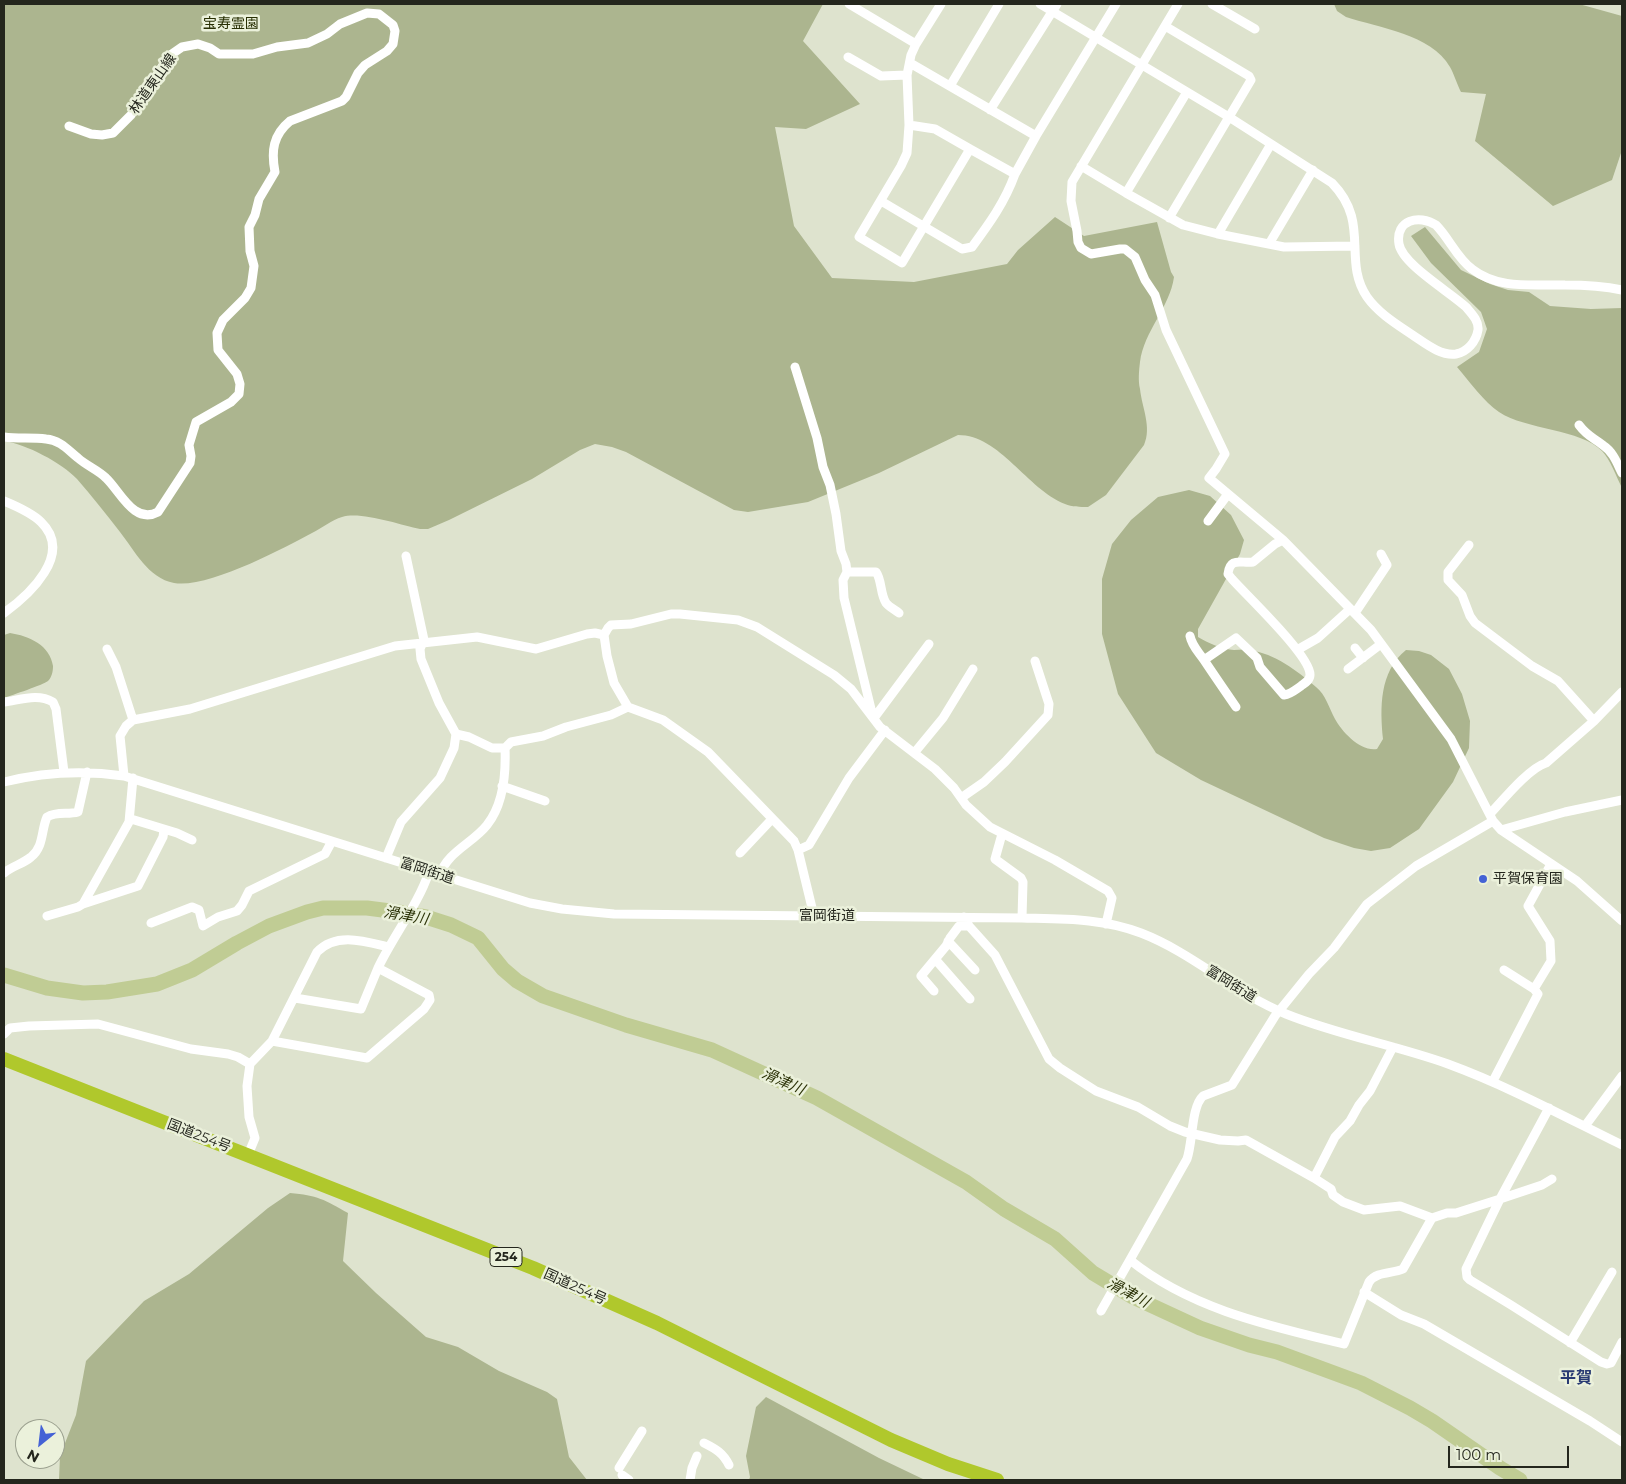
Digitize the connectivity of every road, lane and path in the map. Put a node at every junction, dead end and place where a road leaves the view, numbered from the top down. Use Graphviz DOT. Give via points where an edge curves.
graph roads {
  1 [pos="850,4"];
  2 [pos="939,4"];
  3 [pos="999,4"];
  4 [pos="1040,4"];
  5 [pos="1116,4"];
  6 [pos="1178,4"];
  7 [pos="1212,4"];
  8 [pos="1055,8"];
  9 [pos="1165,26"];
  10 [pos="1255,29"];
  11 [pos="1096,37"];
  12 [pos="916,44"];
  13 [pos="848,57"];
  14 [pos="910,63"];
  15 [pos="1142,64"];
  16 [pos="907,75"];
  17 [pos="950,86"];
  18 [pos="1187,92"];
  19 [pos="990,110"];
  20 [pos="1229,117"];
  21 [pos="909,125"];
  22 [pos="69,126"];
  23 [pos="1036,136"];
  24 [pos="1271,144"];
  25 [pos="970,148"];
  26 [pos="1081,166"];
  27 [pos="1313,170"];
  28 [pos="1015,174"];
  29 [pos="1126,192"];
  30 [pos="880,201"];
  31 [pos="1169,218"];
  32 [pos="924,226"];
  33 [pos="1218,234"];
  34 [pos="1269,244"];
  35 [pos="1355,246"];
  36 [pos="1622,290"];
  37 [pos="795,367"];
  38 [pos="1579,425"];
  39 [pos="4,437"];
  40 [pos="1622,473"];
  41 [pos="1228,494"];
  42 [pos="4,501"];
  43 [pos="1208,521"];
  44 [pos="1283,540"];
  45 [pos="1469,545"];
  46 [pos="1380,554"];
  47 [pos="406,556"];
  48 [pos="847,572"];
  49 [pos="1353,611"];
  50 [pos="4,613"];
  51 [pos="899,613"];
  52 [pos="604,635"];
  53 [pos="1190,636"];
  54 [pos="422,644"];
  55 [pos="929,644"];
  56 [pos="1381,644"];
  57 [pos="108,648"];
  58 [pos="1355,648"];
  59 [pos="1297,650"];
  60 [pos="1363,658"];
  61 [pos="1204,660"];
  62 [pos="1035,661"];
  63 [pos="973,669"];
  64 [pos="1348,669"];
  65 [pos="1622,692"];
  66 [pos="4,702"];
  67 [pos="628,707"];
  68 [pos="1236,707"];
  69 [pos="874,718"];
  70 [pos="133,720"];
  71 [pos="1594,721"];
  72 [pos="885,730"];
  73 [pos="456,734"];
  74 [pos="505,748"];
  75 [pos="915,752"];
  76 [pos="64,772"];
  77 [pos="86,772"];
  78 [pos="128,777"];
  79 [pos="4,782"];
  80 [pos="502,786"];
  81 [pos="961,798"];
  82 [pos="1622,800"];
  83 [pos="545,801"];
  84 [pos="1491,818"];
  85 [pos="131,819"];
  86 [pos="772,819"];
  87 [pos="164,830"];
  88 [pos="1501,830"];
  89 [pos="1002,834"];
  90 [pos="192,840"];
  91 [pos="332,841"];
  92 [pos="798,850"];
  93 [pos="740,853"];
  94 [pos="386,858"];
  95 [pos="1551,864"];
  96 [pos="4,872"];
  97 [pos="429,872"];
  98 [pos="440,875"];
  99 [pos="83,904"];
  100 [pos="47,916"];
  101 [pos="814,916"];
  102 [pos="964,917"];
  103 [pos="1022,918"];
  104 [pos="1622,921"];
  105 [pos="151,923"];
  106 [pos="1106,924"];
  107 [pos="969,926"];
  108 [pos="948,941"];
  109 [pos="389,945"];
  110 [pos="935,959"];
  111 [pos="378,968"];
  112 [pos="975,970"];
  113 [pos="1504,970"];
  114 [pos="1534,989"];
  115 [pos="934,992"];
  116 [pos="295,998"];
  117 [pos="970,999"];
  118 [pos="1279,1011"];
  119 [pos="4,1034"];
  120 [pos="272,1041"];
  121 [pos="1393,1047"];
  122 [pos="4,1059"];
  123 [pos="250,1064"];
  124 [pos="1622,1076"];
  125 [pos="1493,1081"];
  126 [pos="1549,1108"];
  127 [pos="1585,1126"];
  128 [pos="1193,1134"];
  129 [pos="1622,1145"];
  130 [pos="248,1155"];
  131 [pos="1314,1178"];
  132 [pos="1552,1178"];
  133 [pos="1500,1199"];
  134 [pos="1432,1218"];
  135 [pos="1130,1261"];
  136 [pos="1612,1272"];
  137 [pos="1364,1292"];
  138 [pos="1102,1310"];
  139 [pos="1622,1342"];
  140 [pos="1570,1343"];
  141 [pos="642,1431"];
  142 [pos="1622,1442"];
  143 [pos="704,1443"];
  144 [pos="697,1456"];
  145 [pos="729,1465"];
  146 [pos="630,1480"];
  147 [pos="690,1480"];
  148 [pos="997,1480"];
  1 -- 12 [label="street"];
  2 -- 12 [label="street"];
  3 -- 17 [label="street"];
  4 -- 8 [label="street"];
  5 -- 11 [label="street"];
  6 -- 9 [label="street"];
  7 -- 10 [label="street"];
  8 -- 11 [label="street"];
  8 -- 19 [label="street"];
  9 -- 15 [label="street"];
  9 -- 20 [label="street" via="1249,76 1251,80"];
  11 -- 15 [label="street"];
  11 -- 23 [label="street"];
  12 -- 14 [label="street"];
  13 -- 16 [label="street" via="881,76"];
  14 -- 16 [label="street"];
  14 -- 17 [label="street"];
  15 -- 18 [label="street"];
  15 -- 26 [label="street"];
  16 -- 21 [label="street"];
  17 -- 19 [label="street"];
  18 -- 20 [label="street"];
  18 -- 29 [label="street"];
  19 -- 23 [label="street"];
  20 -- 24 [label="street"];
  20 -- 31 [label="street"];
  21 -- 25 [label="street" via="935,129"];
  21 -- 30 [label="street" via="904,159"];
  22 -- 39 [label="street, 林道東山線" via="91,134 113,133 132,115 169,56 182,47 198,44 219,54 253,54 308,43 367,13 387,19 395,31 393,44 358,73 346,98 290,121 276,139 272,158 275,172 259,199 250,227 254,266 250,288 217,333 218,350 237,374 239,394 196,422 189,445 190,463 158,512 151,516 135,512 107,478 62,445 47,439"];
  23 -- 28 [label="street"];
  24 -- 27 [label="street"];
  24 -- 33 [label="street"];
  25 -- 28 [label="street"];
  25 -- 32 [label="street"];
  26 -- 29 [label="street"];
  26 -- 41 [label="street" via="1072,182 1070,195 1078,242 1085,252 1091,254 1125,249 1135,257 1155,295 1166,330 1224,454 1208,478"];
  27 -- 34 [label="street"];
  27 -- 35 [label="street" via="1344,197 1353,217"];
  28 -- 32 [label="street" via="1008,194 972,247 962,249"];
  29 -- 31 [label="street"];
  30 -- 32 [label="street"];
  30 -- 32 [label="street" via="859,237 893,258 902,263"];
  31 -- 33 [label="street"];
  33 -- 34 [label="street"];
  34 -- 35 [label="street" via="1284,247"];
  35 -- 36 [label="street" via="1360,284 1368,298 1382,313 1420,340 1449,354 1458,354 1471,345 1478,330 1477,322 1466,307 1402,253 1399,236 1410,221 1422,219 1436,225 1471,268 1497,282 1605,286"];
  37 -- 48 [label="street" via="830,484 840,551"];
  38 -- 40 [label="street" via="1588,436 1612,453"];
  41 -- 43 [label="street"];
  41 -- 44 [label="street"];
  42 -- 50 [label="street" via="41,522 53,547 51,559 39,580"];
  44 -- 49 [label="street"];
  44 -- 59 [label="street" via="1253,562 1234,562 1228,574"];
  45 -- 71 [label="street" via="1447,576 1462,596 1470,616 1532,666 1558,680"];
  46 -- 49 [label="street" via="1387,565"];
  47 -- 54 [label="street" via="424,640"];
  48 -- 51 [label="street" via="876,572 886,602"];
  48 -- 69 [label="street" via="843,580 844,598"];
  49 -- 56 [label="street"];
  49 -- 59 [label="street"];
  52 -- 54 [label="street" via="587,634 536,649 477,637"];
  52 -- 67 [label="street" via="614,684"];
  52 -- 69 [label="street" via="611,625 671,614 749,623 834,675 851,689"];
  53 -- 61 [label="street"];
  54 -- 70 [label="street" via="394,646 190,709"];
  54 -- 73 [label="street" via="421,659"];
  55 -- 69 [label="street"];
  56 -- 60 [label="street"];
  56 -- 84 [label="street" via="1451,739"];
  57 -- 70 [label="street"];
  58 -- 60 [label="street"];
  59 -- 61 [label="street" via="1310,677 1284,695 1260,667 1257,658 1236,638"];
  60 -- 64 [label="street"];
  61 -- 68 [label="street"];
  62 -- 81 [label="street" via="1050,704 1048,715 1005,762"];
  63 -- 75 [label="street" via="943,718"];
  65 -- 71 [label="street"];
  66 -- 76 [label="street" via="32,698 53,702"];
  67 -- 74 [label="street" via="543,736 511,742"];
  67 -- 86 [label="street" via="663,720 708,752"];
  69 -- 72 [label="street"];
  70 -- 78 [label="street" via="120,736"];
  71 -- 84 [label="street" via="1524,779"];
  72 -- 75 [label="street"];
  72 -- 92 [label="street" via="849,778 808,845"];
  73 -- 74 [label="street" via="492,748"];
  73 -- 94 [label="street" via="454,748 440,778 401,822"];
  74 -- 80 [label="street"];
  75 -- 81 [label="street" via="945,778"];
  76 -- 77 [label="street, 富岡街道"];
  76 -- 79 [label="street, 富岡街道" via="30,775"];
  77 -- 78 [label="street, 富岡街道"];
  77 -- 96 [label="street" via="78,812 47,817 33,856"];
  78 -- 85 [label="street"];
  78 -- 91 [label="street, 富岡街道"];
  80 -- 83 [label="street"];
  80 -- 98 [label="street" via="498,806 487,826 456,853"];
  81 -- 89 [label="street" via="990,827"];
  82 -- 88 [label="street"];
  84 -- 88 [label="street"];
  84 -- 118 [label="street" via="1416,866 1370,901"];
  85 -- 87 [label="street"];
  85 -- 99 [label="street"];
  86 -- 92 [label="street" via="794,841"];
  86 -- 93 [label="street"];
  87 -- 90 [label="street"];
  87 -- 99 [label="street" via="138,886"];
  88 -- 95 [label="street"];
  89 -- 103 [label="street" via="995,859 1022,878"];
  89 -- 106 [label="street" via="1038,850 1108,891 1112,898"];
  91 -- 94 [label="street, 富岡街道"];
  91 -- 105 [label="street" via="325,854 249,891 237,911 218,917 207,925 203,926 199,910 192,907"];
  92 -- 101 [label="street"];
  94 -- 97 [label="street, 富岡街道"];
  95 -- 104 [label="street" via="1577,881"];
  95 -- 114 [label="street" via="1528,906 1550,941 1551,961"];
  97 -- 98 [label="street, 富岡街道"];
  97 -- 109 [label="street"];
  98 -- 101 [label="street, 富岡街道" via="530,903 587,912"];
  99 -- 100 [label="street"];
  101 -- 102 [label="street, 富岡街道"];
  102 -- 103 [label="street, 富岡街道"];
  102 -- 107 [label="street"];
  103 -- 106 [label="street, 富岡街道"];
  106 -- 118 [label="street, 富岡街道" via="1141,933 1168,945 1252,998"];
  107 -- 108 [label="street" via="959,926"];
  107 -- 128 [label="street" via="995,955 1049,1059 1096,1091"];
  108 -- 110 [label="street"];
  108 -- 112 [label="street"];
  109 -- 111 [label="street"];
  109 -- 116 [label="street" via="343,939 323,946 313,959"];
  110 -- 115 [label="street" via="921,976"];
  110 -- 117 [label="street"];
  111 -- 116 [label="street" via="361,1009"];
  111 -- 120 [label="street" via="422,990 430,1000 424,1009 366,1058"];
  113 -- 114 [label="street"];
  114 -- 125 [label="street" via="1538,994"];
  116 -- 120 [label="street"];
  118 -- 121 [label="street, 富岡街道"];
  118 -- 128 [label="street" via="1232,1085 1203,1096 1198,1103"];
  119 -- 123 [label="street" via="10,1028 98,1024 191,1049 228,1054"];
  120 -- 123 [label="street"];
  121 -- 125 [label="street, 富岡街道"];
  121 -- 131 [label="street" via="1370,1090 1335,1137"];
  122 -- 130 [label="highway, 国道254号 / 254"];
  123 -- 130 [label="street" via="249,1117 254,1138"];
  124 -- 127 [label="street"];
  125 -- 126 [label="street, 富岡街道"];
  126 -- 127 [label="street, 富岡街道"];
  126 -- 133 [label="street"];
  127 -- 129 [label="street, 富岡街道"];
  128 -- 131 [label="street" via="1220,1140 1246,1140"];
  128 -- 135 [label="street" via="1187,1159"];
  130 -- 148 [label="highway, 国道254号 / 254" via="558,1279 674,1331 891,1440"];
  131 -- 134 [label="street" via="1343,1202 1364,1210 1400,1206"];
  132 -- 133 [label="street" via="1542,1185"];
  133 -- 134 [label="street" via="1456,1214"];
  133 -- 140 [label="street" via="1466,1269 1467,1277"];
  134 -- 137 [label="street" via="1403,1269 1372,1278"];
  135 -- 137 [label="street" via="1185,1294 1230,1313 1268,1326 1344,1344"];
  135 -- 138 [label="street"];
  136 -- 140 [label="street"];
  137 -- 142 [label="street"];
  139 -- 140 [label="street" via="1614,1359 1607,1364"];
  141 -- 146 [label="street" via="620,1471"];
  143 -- 145 [label="street" via="719,1451"];
  144 -- 147 [label="street"];
}
